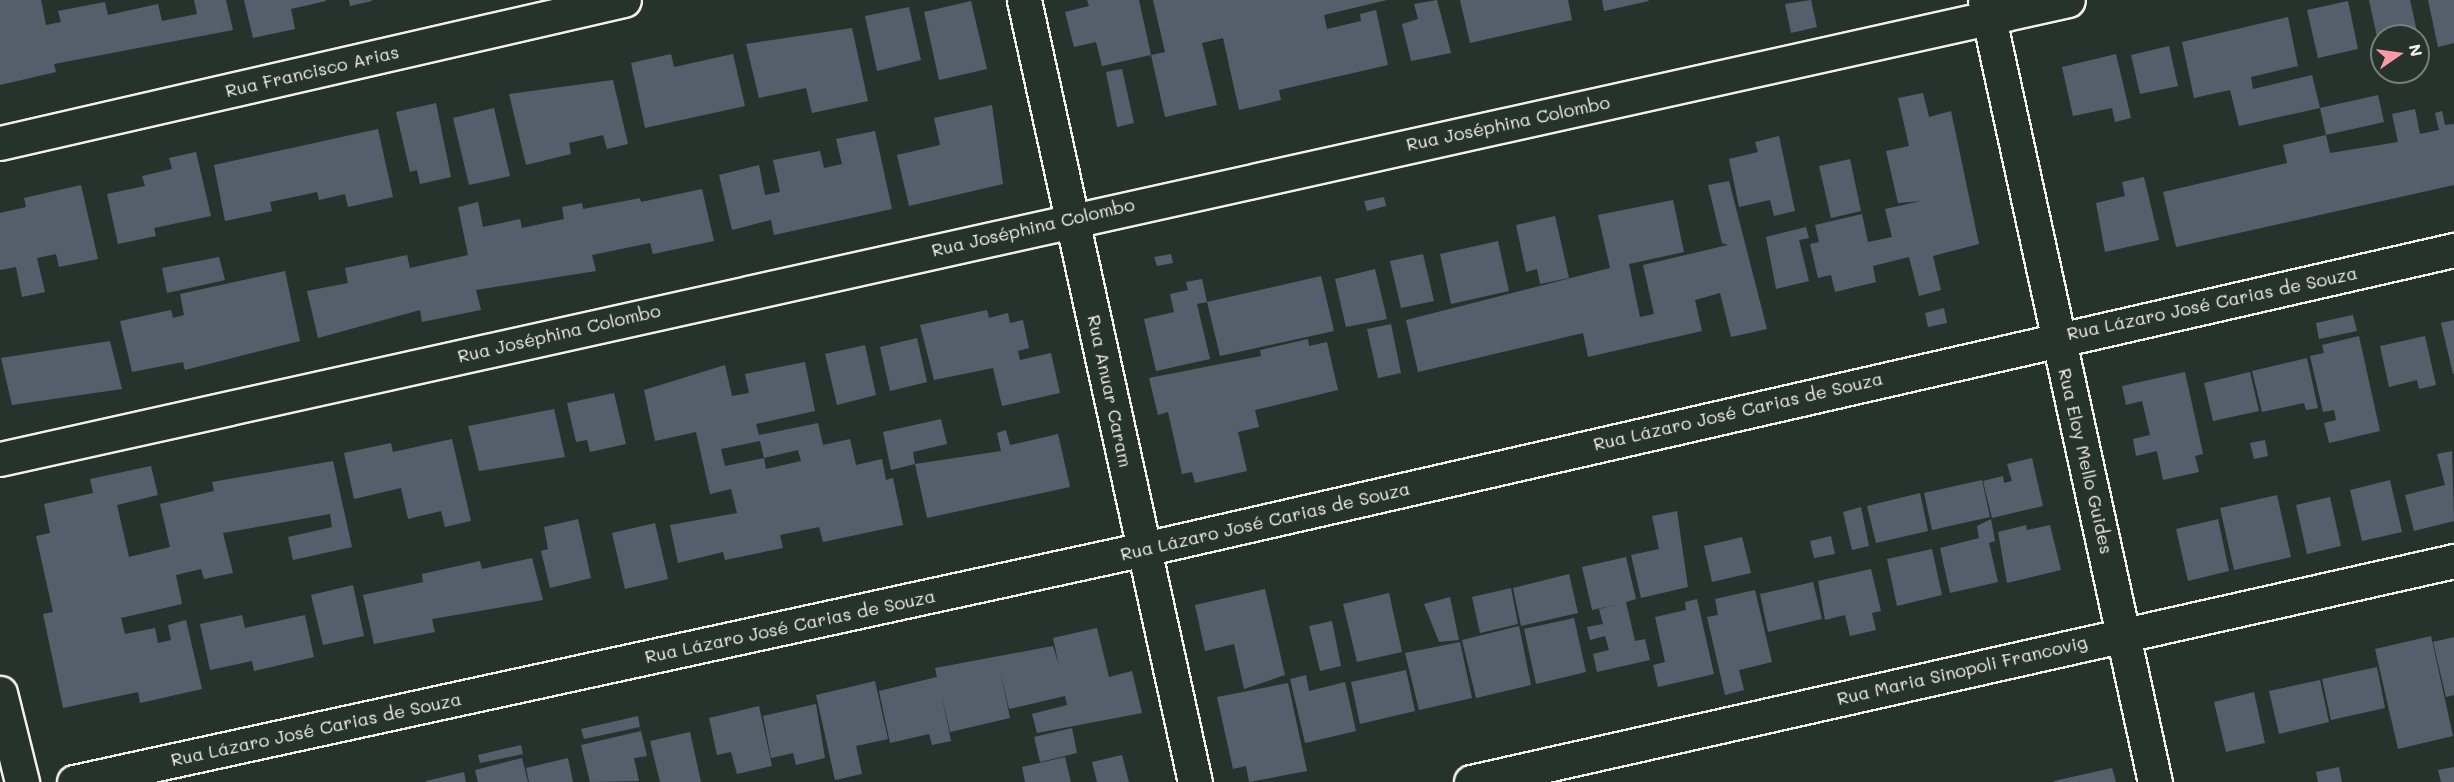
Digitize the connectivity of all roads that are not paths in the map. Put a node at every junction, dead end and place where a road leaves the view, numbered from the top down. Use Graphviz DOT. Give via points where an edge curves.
graph roads {
  1 [pos="624,0"];
  2 [pos="1024,0"];
  3 [pos="2068,0"];
  4 [pos="1987,9"];
  5 [pos="0,143"];
  6 [pos="1072,218"];
  7 [pos="2454,250"];
  8 [pos="2058,336"];
  9 [pos="0,459"];
  10 [pos="1144,549"];
  11 [pos="2454,561"];
  12 [pos="2125,633"];
  13 [pos="0,693"];
  14 [pos="21,782"];
  15 [pos="74,782"];
  16 [pos="1195,782"];
  17 [pos="1471,782"];
  18 [pos="2154,782"];
  1 -- 5 [label="street, Rua Francisco Arias"];
  2 -- 6 [label="street, Rua Anuar Caram"];
  3 -- 4 [label="street, Rua Joséphina Colombo"];
  4 -- 6 [label="street, Rua Joséphina Colombo"];
  4 -- 8 [label="street, Rua Eloy Mello Guides"];
  6 -- 9 [label="street, Rua Joséphina Colombo"];
  6 -- 10 [label="street, Rua Anuar Caram"];
  7 -- 8 [label="street, Rua Lázaro José Carias de Souza"];
  8 -- 10 [label="street, Rua Lázaro José Carias de Souza"];
  8 -- 12 [label="street, Rua Eloy Mello Guides"];
  10 -- 15 [label="street, Rua Lázaro José Carias de Souza"];
  10 -- 16 [label="street, Rua Anuar Caram"];
  11 -- 12 [label="street, Rua Maria Sinopoli Francovig"];
  12 -- 17 [label="street, Rua Maria Sinopoli Francovig"];
  12 -- 18 [label="street, Rua Eloy Mello Guides"];
  13 -- 14 [label="street"];
}
